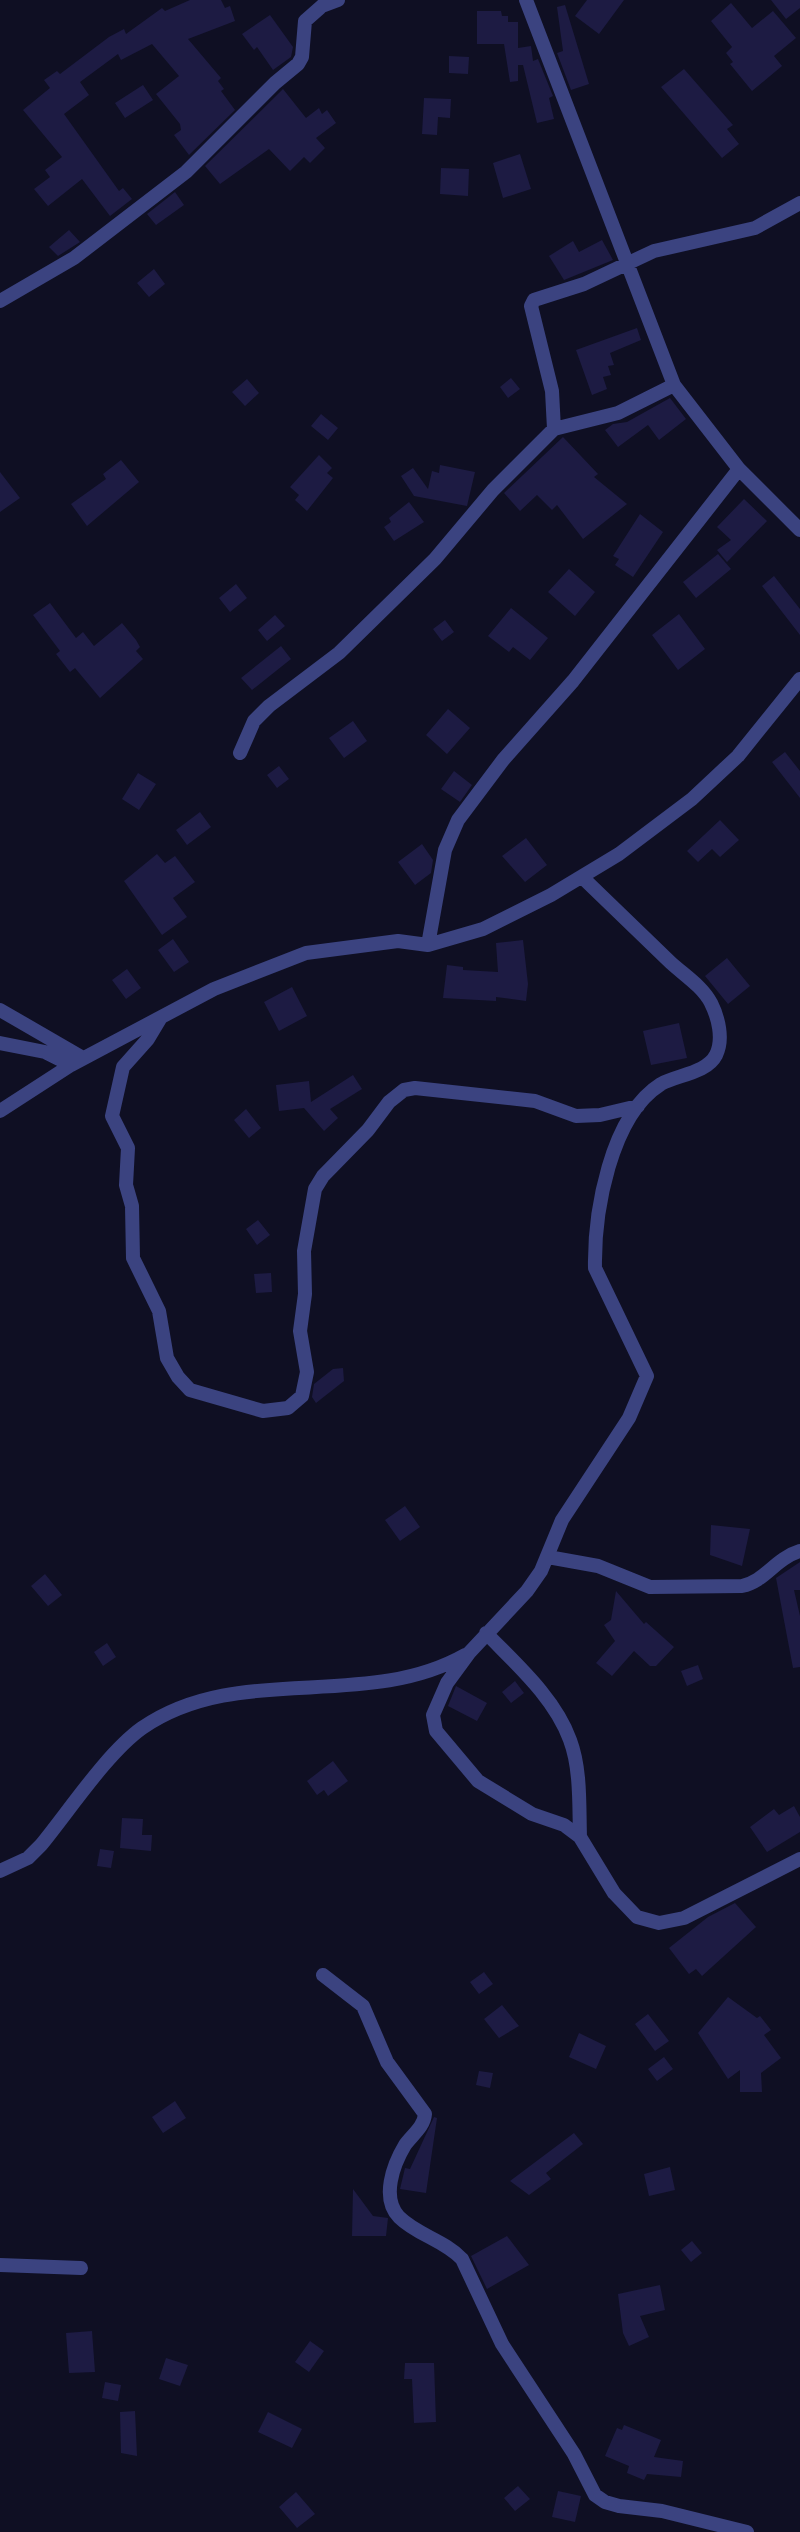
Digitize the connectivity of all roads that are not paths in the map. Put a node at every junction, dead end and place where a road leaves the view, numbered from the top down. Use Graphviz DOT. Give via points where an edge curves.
graph roads {
  1 [pos="338,0"];
  2 [pos="526,0"];
  3 [pos="800,203"];
  4 [pos="626,262"];
  5 [pos="0,301"];
  6 [pos="674,385"];
  7 [pos="554,429"];
  8 [pos="739,469"];
  9 [pos="800,530"];
  10 [pos="800,679"];
  11 [pos="240,753"];
  12 [pos="582,877"];
  13 [pos="428,945"];
  14 [pos="0,1010"];
  15 [pos="160,1018"];
  16 [pos="0,1043"];
  17 [pos="77,1061"];
  18 [pos="638,1106"];
  19 [pos="0,1111"];
  20 [pos="800,1551"];
  21 [pos="548,1557"];
  22 [pos="486,1633"];
  23 [pos="469,1653"];
  24 [pos="580,1837"];
  25 [pos="800,1859"];
  26 [pos="0,1871"];
  27 [pos="323,1975"];
  28 [pos="0,2265"];
  29 [pos="81,2267"];
  30 [pos="747,2532"];
  1 -- 5 [label="street" via="304,21 298,64 186,172 74,258"];
  2 -- 4 [label="street"];
  3 -- 4 [label="street" via="755,228 674,245"];
  4 -- 6 [label="street"];
  4 -- 7 [label="street" via="584,284 540,296 531,306 547,367"];
  6 -- 7 [label="street" via="618,413"];
  6 -- 8 [label="street"];
  7 -- 11 [label="street" via="493,490 435,559 339,653 262,713"];
  8 -- 9 [label="street"];
  8 -- 13 [label="street" via="458,820 445,850"];
  10 -- 12 [label="street" via="715,780"];
  12 -- 13 [label="street" via="483,929"];
  12 -- 18 [label="street" via="698,986 718,1022 716,1056 661,1084"];
  13 -- 15 [label="street" via="398,941 306,953 215,989"];
  14 -- 17 [label="street"];
  15 -- 17 [label="street"];
  15 -- 18 [label="street" via="122,1067 112,1116 128,1148 126,1185 132,1206 133,1258 159,1311 167,1358 184,1384 224,1402 263,1411 297,1402 306,1382 300,1331 304,1251 318,1183 395,1096 415,1088 535,1101 576,1116"];
  16 -- 17 [label="street"];
  17 -- 19 [label="street"];
  18 -- 21 [label="street" via="613,1149 595,1268 647,1376 629,1418 562,1520"];
  20 -- 21 [label="street" via="779,1559 753,1584 742,1586 650,1587 598,1566"];
  21 -- 22 [label="street" via="527,1591"];
  22 -- 23 [label="street"];
  22 -- 24 [label="street" via="531,1680 570,1740"];
  23 -- 24 [label="street" via="438,1701 433,1715 436,1731 478,1781"];
  23 -- 26 [label="street" via="411,1677 332,1687 244,1690 178,1708 141,1730 111,1759 28,1858"];
  24 -- 25 [label="street" via="626,1908 637,1917 659,1923 684,1918"];
  27 -- 30 [label="street" via="363,2006 387,2062 425,2114 405,2145 390,2183 397,2215 462,2259 502,2344 574,2454 595,2495 619,2506 662,2511"];
  28 -- 29 [label="street"];
}
